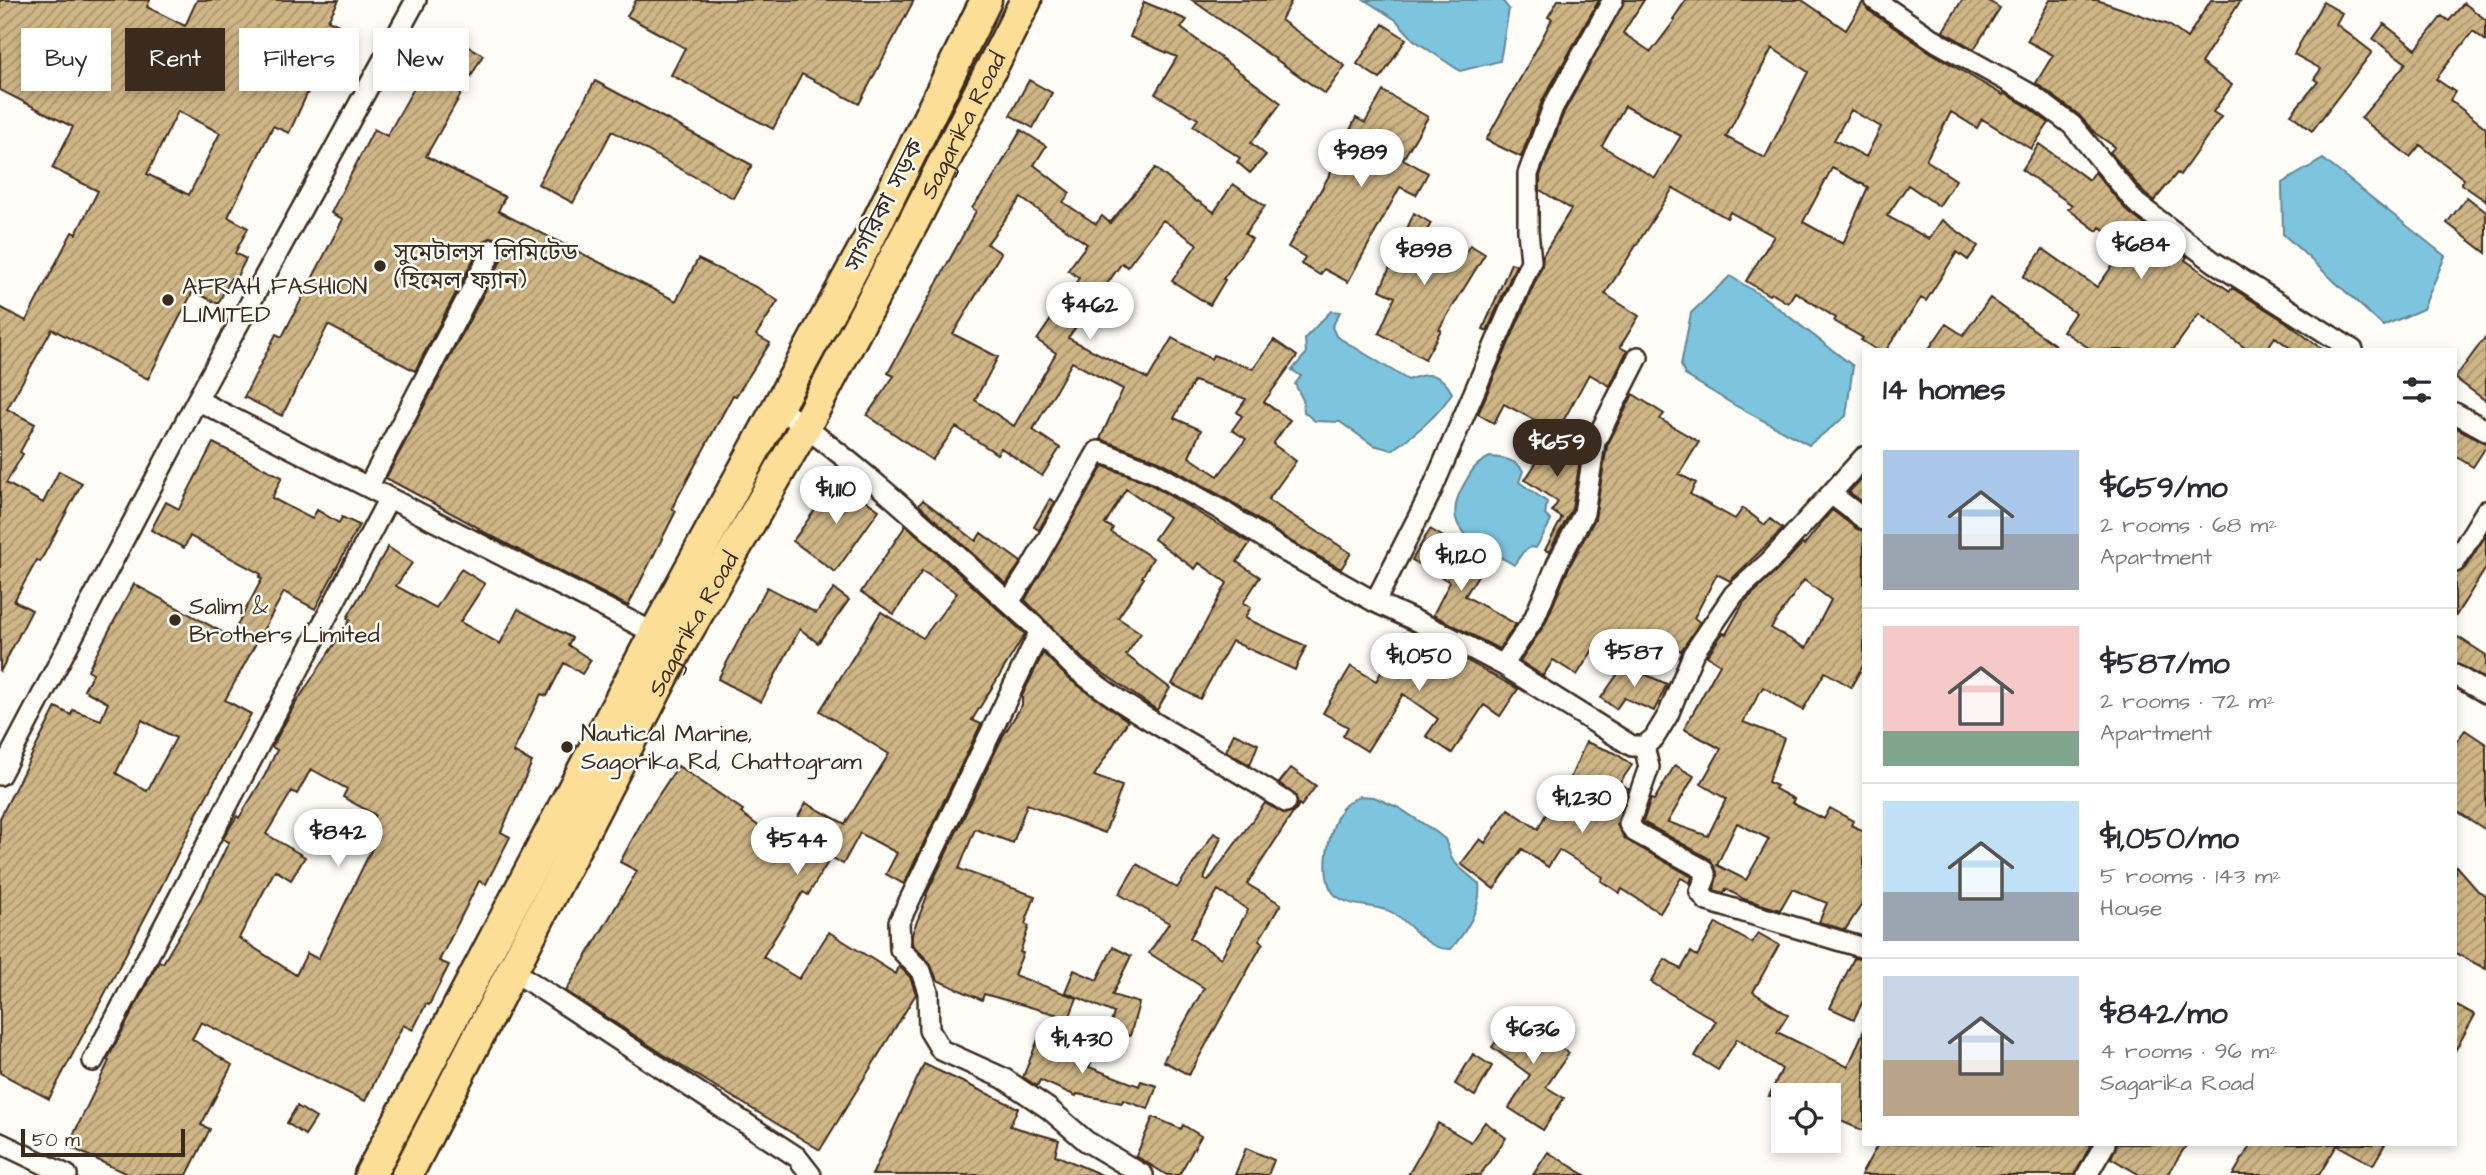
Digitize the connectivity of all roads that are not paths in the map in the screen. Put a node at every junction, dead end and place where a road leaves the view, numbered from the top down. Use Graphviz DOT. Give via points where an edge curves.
graph roads {
  1 [pos="416,0"];
  2 [pos="986,0"];
  3 [pos="1026,0"];
  4 [pos="1613,0"];
  5 [pos="1875,0"];
  6 [pos="493,249"];
  7 [pos="2350,348"];
  8 [pos="1638,357"];
  9 [pos="197,400"];
  10 [pos="777,407"];
  11 [pos="2457,414"];
  12 [pos="805,426"];
  13 [pos="2486,430"];
  14 [pos="1862,459"];
  15 [pos="368,487"];
  16 [pos="1831,494"];
  17 [pos="389,498"];
  18 [pos="2486,511"];
  19 [pos="1862,517"];
  20 [pos="2457,559"];
  21 [pos="1009,602"];
  22 [pos="1375,602"];
  23 [pos="1040,631"];
  24 [pos="667,640"];
  25 [pos="1503,665"];
  26 [pos="2457,676"];
  27 [pos="2486,693"];
  28 [pos="1644,746"];
  29 [pos="0,775"];
  30 [pos="1286,802"];
  31 [pos="1862,947"];
  32 [pos="485,954"];
  33 [pos="512,970"];
  34 [pos="93,1061"];
  35 [pos="393,1127"];
  36 [pos="426,1138"];
  37 [pos="0,1143"];
  38 [pos="2104,1146"];
  39 [pos="67,1175"];
  40 [pos="370,1175"];
  41 [pos="407,1175"];
  42 [pos="811,1175"];
  43 [pos="1143,1175"];
  44 [pos="2087,1175"];
  1 -- 9 [label="street"];
  2 -- 10 [label="main road, সাগরিকা সড়ক" via="869,239"];
  3 -- 12 [label="main road, Sagarika Road"];
  4 -- 22 [label="street" via="1553,107 1528,174 1531,261 1430,494"];
  5 -- 7 [label="street" via="1937,42 2032,95 2072,125 2136,203 2214,262"];
  6 -- 15 [label="street"];
  8 -- 25 [label="street" via="1595,442 1584,513 1534,619"];
  9 -- 15 [label="street"];
  9 -- 29 [label="street"];
  10 -- 12 [label="street"];
  10 -- 24 [label="main road, Sagarika Road"];
  11 -- 13 [label="street"];
  12 -- 21 [label="street"];
  12 -- 24 [label="main road, Sagarika Road"];
  14 -- 16 [label="street"];
  15 -- 17 [label="street"];
  16 -- 19 [label="street"];
  16 -- 28 [label="street" via="1734,594 1693,654 1668,715"];
  17 -- 24 [label="street"];
  17 -- 34 [label="street"];
  18 -- 20 [label="street"];
  21 -- 22 [label="street" via="1098,451 1153,472"];
  21 -- 23 [label="street"];
  22 -- 25 [label="street"];
  23 -- 30 [label="street" via="1073,666 1117,700"];
  23 -- 43 [label="street" via="899,922 900,949 921,971 928,992 929,1030 941,1050 1003,1078 1086,1141"];
  24 -- 32 [label="main road, Sagarika Road"];
  24 -- 33 [label="main road, Sagarika Road"];
  25 -- 28 [label="street" via="1632,746"];
  26 -- 27 [label="street"];
  28 -- 31 [label="street" via="1649,766 1629,824 1635,832 1703,869 1706,876 1700,892 1707,901"];
  32 -- 33 [label="main road"];
  32 -- 35 [label="main road, Sagarika Road"];
  33 -- 36 [label="main road, Sagarika Road"];
  33 -- 42 [label="street" via="797,1157"];
  35 -- 36 [label="main road"];
  35 -- 40 [label="main road, Sagarika Road"];
  36 -- 41 [label="main road, Sagarika Road"];
  37 -- 39 [label="street"];
  38 -- 44 [label="street"];
}
